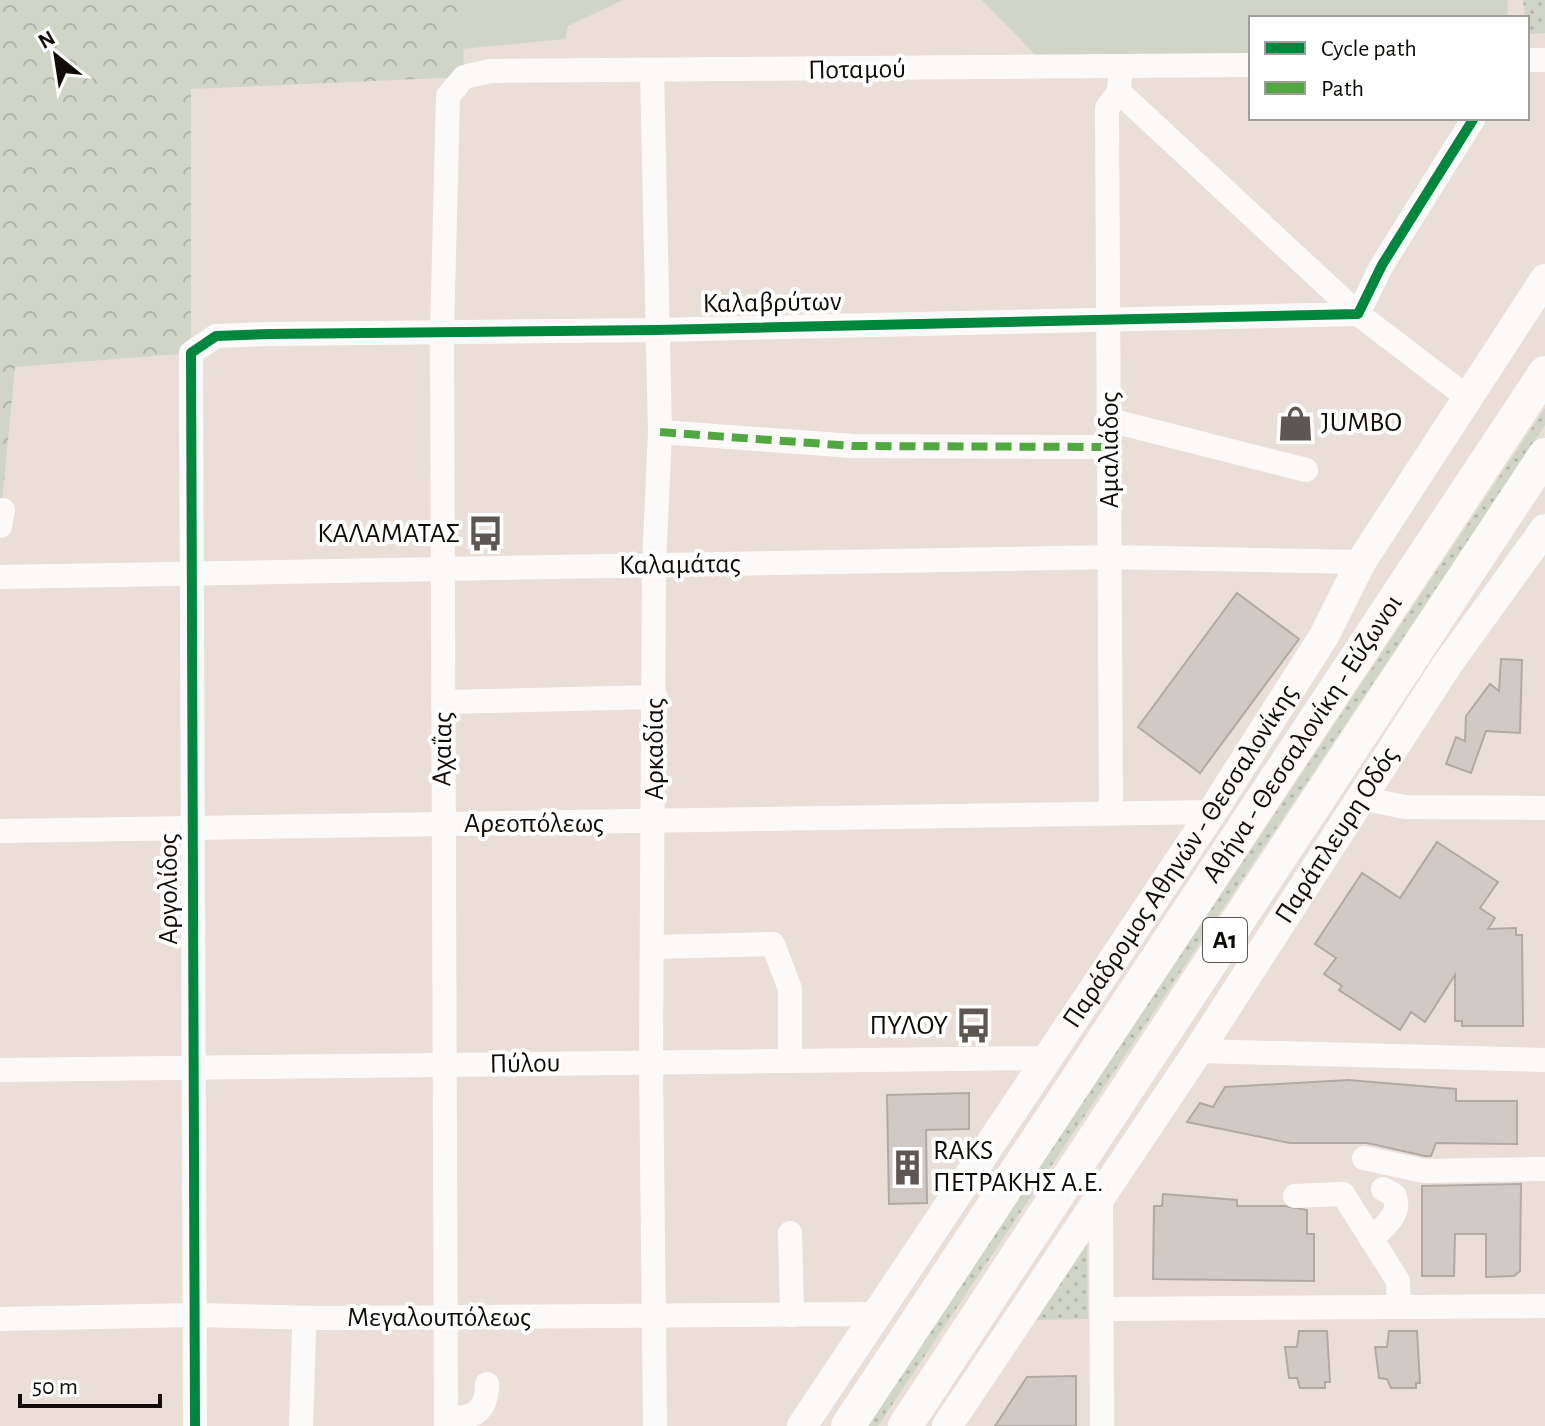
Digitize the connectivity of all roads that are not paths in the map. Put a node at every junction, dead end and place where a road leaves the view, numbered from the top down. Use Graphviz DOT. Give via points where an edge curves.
graph roads {
  1 [pos="1249,65"];
  2 [pos="1120,67"];
  3 [pos="652,72"];
  4 [pos="464,77"];
  5 [pos="1119,92"];
  6 [pos="1473,120"];
  7 [pos="1545,279"];
  8 [pos="1358,314"];
  9 [pos="1109,321"];
  10 [pos="657,330"];
  11 [pos="442,333"];
  12 [pos="191,353"];
  13 [pos="1545,373"];
  14 [pos="1467,397"];
  15 [pos="1109,420"];
  16 [pos="660,432"];
  17 [pos="1109,447"];
  18 [pos="1545,455"];
  19 [pos="1306,470"];
  20 [pos="1540,548"];
  21 [pos="1111,557"];
  22 [pos="1361,562"];
  23 [pos="654,565"];
  24 [pos="444,570"];
  25 [pos="192,573"];
  26 [pos="0,577"];
  27 [pos="656,697"];
  28 [pos="443,702"];
  29 [pos="1360,798"];
  30 [pos="1545,808"];
  31 [pos="1212,812"];
  32 [pos="1111,813"];
  33 [pos="655,823"];
  34 [pos="442,825"];
  35 [pos="193,829"];
  36 [pos="0,831"];
  37 [pos="655,947"];
  38 [pos="1198,1051"];
  39 [pos="1050,1058"];
  40 [pos="1545,1060"];
  41 [pos="790,1061"];
  42 [pos="651,1063"];
  43 [pos="442,1065"];
  44 [pos="194,1068"];
  45 [pos="0,1070"];
  46 [pos="1364,1158"];
  47 [pos="1545,1169"];
  48 [pos="1383,1189"];
  49 [pos="1101,1195"];
  50 [pos="1295,1196"];
  51 [pos="790,1233"];
  52 [pos="1371,1239"];
  53 [pos="1545,1306"];
  54 [pos="1399,1307"];
  55 [pos="1102,1309"];
  56 [pos="878,1314"];
  57 [pos="195,1315"];
  58 [pos="792,1315"];
  59 [pos="653,1316"];
  60 [pos="446,1318"];
  61 [pos="0,1319"];
  62 [pos="304,1332"];
  63 [pos="487,1384"];
  64 [pos="446,1422"];
  65 [pos="195,1426"];
  66 [pos="301,1426"];
  67 [pos="655,1426"];
  68 [pos="802,1426"];
  69 [pos="848,1426"];
  70 [pos="905,1426"];
  71 [pos="947,1426"];
  72 [pos="1102,1426"];
  1 -- 2 [label="street, Ποταμού"];
  2 -- 3 [label="street, Ποταμού"];
  2 -- 5 [label="street, Αμαλιάδος"];
  3 -- 4 [label="street, Ποταμού" via="490,71"];
  3 -- 10 [label="street, Αρκαδίας"];
  4 -- 11 [label="street, Αχαΐας" via="448,96"];
  5 -- 8 [label="street"];
  5 -- 9 [label="street, Αμαλιάδος" via="1107,108"];
  6 -- 8 [label="street" via="1382,265"];
  7 -- 14 [label="main road, Παράδρομος Αθηνών - Θεσσαλονίκης"];
  8 -- 9 [label="street, Καλαβρύτων"];
  8 -- 14 [label="street"];
  9 -- 10 [label="street, Καλαβρύτων"];
  9 -- 15 [label="street, Αμαλιάδος"];
  10 -- 11 [label="street, Καλαβρύτων"];
  10 -- 16 [label="street, Αρκαδίας"];
  11 -- 12 [label="street, Καλαβρύτων" via="216,336"];
  11 -- 24 [label="street, Αχαΐας"];
  12 -- 25 [label="street, Αργολίδος"];
  13 -- 69 [label="highway, Αθήνα - Θεσσαλονίκη - Εύζωνοι / Α1"];
  14 -- 22 [label="main road, Παράδρομος Αθηνών - Θεσσαλονίκης"];
  15 -- 17 [label="street, Αμαλιάδος"];
  15 -- 19 [label="street"];
  16 -- 17 [label="street" via="853,446"];
  16 -- 23 [label="street, Αρκαδίας"];
  17 -- 21 [label="street, Αμαλιάδος"];
  18 -- 70 [label="highway, Αθήνα - Θεσσαλονίκη - Εύζωνοι / Α1"];
  20 -- 29 [label="main road, Παράπλευρη Οδός" via="1447,665"];
  21 -- 22 [label="street, Καλαμάτας"];
  21 -- 23 [label="street, Καλαμάτας"];
  21 -- 32 [label="street, Αμαλιάδος"];
  22 -- 31 [label="main road, Παράδρομος Αθηνών - Θεσσαλονίκης" via="1324,636"];
  23 -- 24 [label="street, Καλαμάτας"];
  23 -- 27 [label="street, Αρκαδίας"];
  24 -- 25 [label="street, Καλαμάτας"];
  24 -- 28 [label="street, Αχαΐας"];
  25 -- 26 [label="street, Καλαμάτας"];
  25 -- 35 [label="street, Αργολίδος"];
  27 -- 28 [label="street"];
  27 -- 33 [label="street, Αρκαδίας"];
  28 -- 34 [label="street, Αχαΐας"];
  29 -- 30 [label="street" via="1405,807"];
  29 -- 38 [label="main road, Παράπλευρη Οδός"];
  31 -- 32 [label="street, Αρεοπόλεως"];
  31 -- 39 [label="main road, Παράδρομος Αθηνών - Θεσσαλονίκης"];
  32 -- 33 [label="street, Αρεοπόλεως"];
  33 -- 34 [label="street, Αρεοπόλεως"];
  33 -- 37 [label="street, Αρκαδίας"];
  34 -- 35 [label="street, Αρεοπόλεως"];
  34 -- 43 [label="street, Αχαΐας"];
  35 -- 36 [label="street, Αρεοπόλεως"];
  35 -- 44 [label="street, Αργολίδος"];
  37 -- 41 [label="street" via="773,944 790,989"];
  37 -- 42 [label="street, Αρκαδίας"];
  38 -- 40 [label="street"];
  38 -- 49 [label="main road, Παράπλευρη Οδός"];
  39 -- 41 [label="street, Πύλου"];
  39 -- 56 [label="main road, Παράδρομος Αθηνών - Θεσσαλονίκης"];
  41 -- 42 [label="street, Πύλου"];
  42 -- 43 [label="street, Πύλου"];
  42 -- 59 [label="street, Αρκαδίας"];
  43 -- 44 [label="street, Πύλου"];
  43 -- 60 [label="street, Αχαΐας"];
  44 -- 45 [label="street, Πύλου"];
  44 -- 57 [label="street, Αργολίδος"];
  46 -- 47 [label="street" via="1424,1171"];
  48 -- 52 [label="street" via="1394,1195 1397,1208"];
  49 -- 55 [label="street"];
  49 -- 71 [label="main road, Παράπλευρη Οδός"];
  50 -- 52 [label="street" via="1343,1194"];
  51 -- 58 [label="street"];
  52 -- 54 [label="street" via="1398,1281"];
  53 -- 54 [label="street"];
  54 -- 55 [label="street"];
  55 -- 72 [label="street"];
  56 -- 58 [label="street, Μεγαλουπόλεως"];
  56 -- 68 [label="main road, Παράδρομος Αθηνών - Θεσσαλονίκης"];
  57 -- 60 [label="street, Μεγαλουπόλεως"];
  57 -- 61 [label="street, Μεγαλουπόλεως"];
  57 -- 65 [label="street, Αργολίδος"];
  58 -- 59 [label="street, Μεγαλουπόλεως"];
  59 -- 60 [label="street, Μεγαλουπόλεως"];
  59 -- 67 [label="street, Αρκαδίας"];
  60 -- 64 [label="street, Αχαΐας"];
  62 -- 66 [label="street"];
  63 -- 64 [label="street" via="479,1413"];
}
